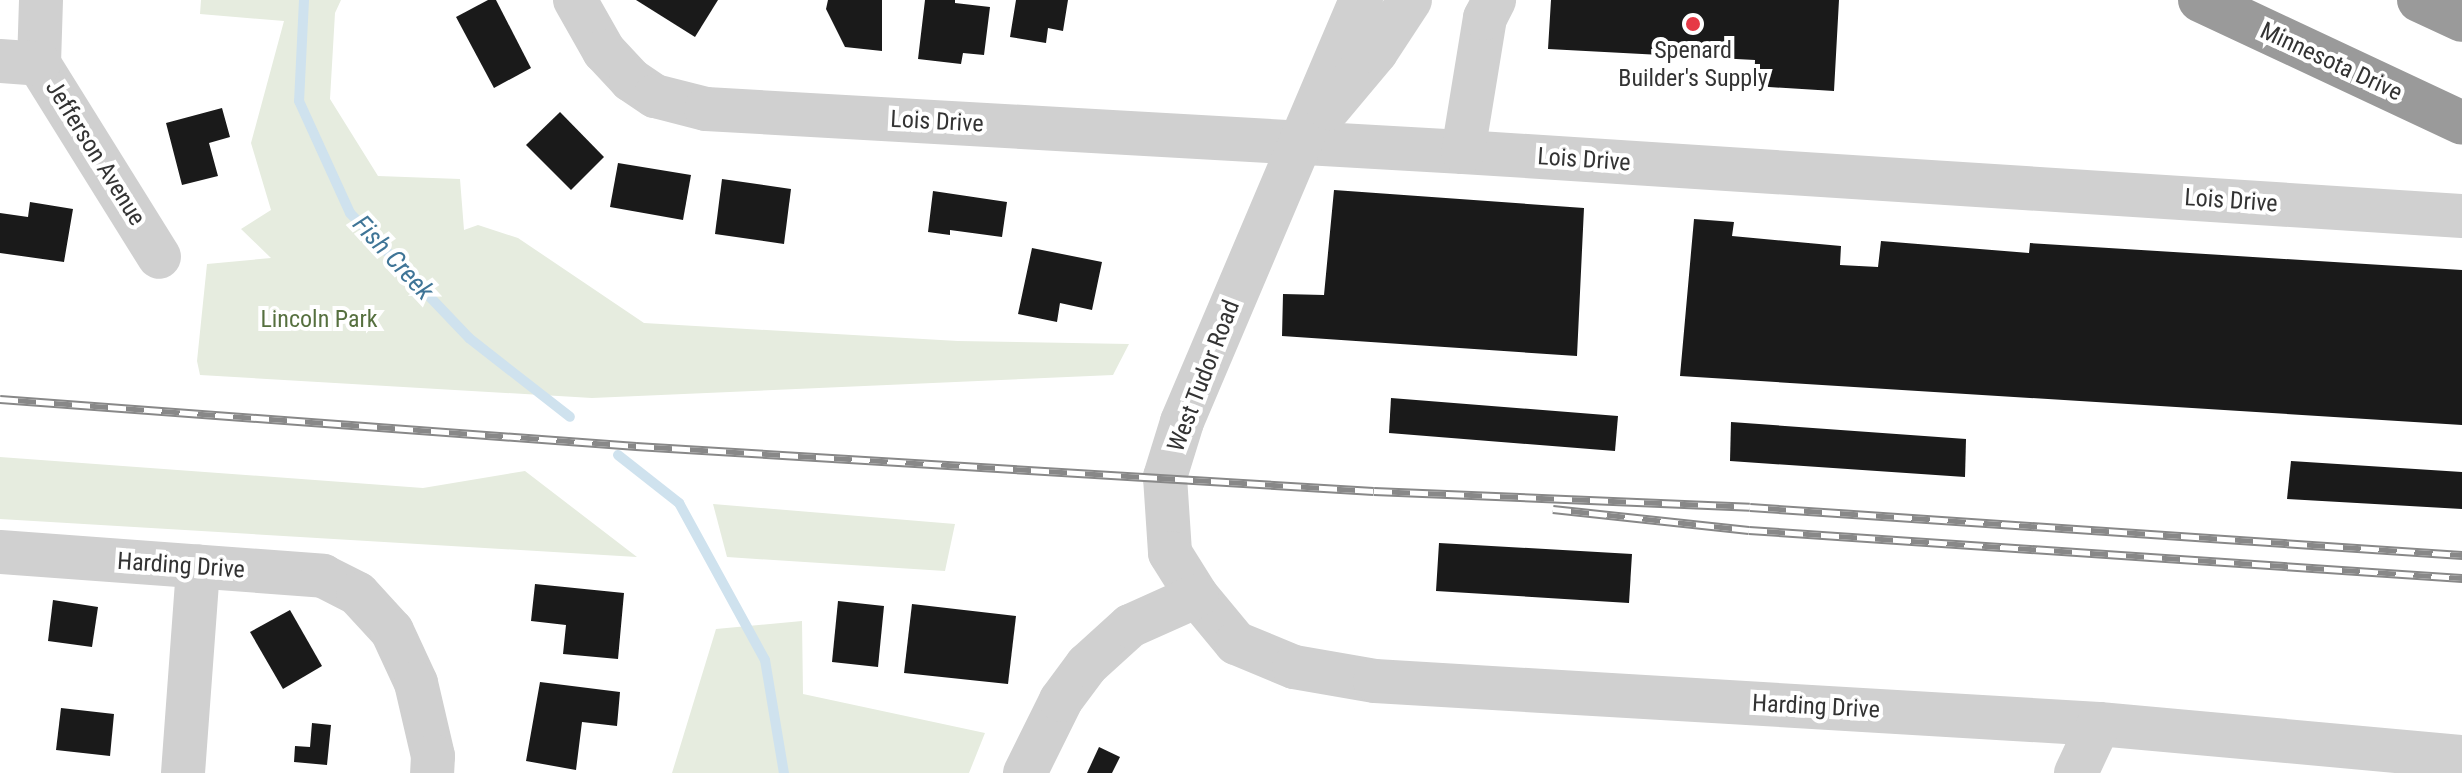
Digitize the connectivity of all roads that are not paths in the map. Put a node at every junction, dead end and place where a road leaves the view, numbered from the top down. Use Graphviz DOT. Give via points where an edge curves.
graph roads {
  1 [pos="41,0"];
  2 [pos="575,0"];
  3 [pos="1361,0"];
  4 [pos="1410,0"];
  5 [pos="1494,0"];
  6 [pos="2200,0"];
  7 [pos="2419,0"];
  8 [pos="2462,20"];
  9 [pos="20,62"];
  10 [pos="2462,123"];
  11 [pos="1299,143"];
  12 [pos="1463,152"];
  13 [pos="2462,216"];
  14 [pos="159,257"];
  15 [pos="0,552"];
  16 [pos="198,567"];
  17 [pos="1197,596"];
  18 [pos="2099,724"];
  19 [pos="2462,757"];
  20 [pos="183,773"];
  21 [pos="432,773"];
  22 [pos="1025,773"];
  23 [pos="2076,773"];
  1 -- 9 [label="street, Jefferson Avenue"];
  2 -- 11 [label="street, Lois Drive" via="604,51 631,80 655,96 706,109"];
  3 -- 11 [label="street, West Tudor Road"];
  4 -- 11 [label="street, West Tudor Road" via="1376,52"];
  5 -- 12 [label="street" via="1485,18"];
  6 -- 10 [label="highway, Minnesota Drive"];
  7 -- 8 [label="highway"];
  9 -- 14 [label="street, Jefferson Avenue"];
  11 -- 12 [label="street, Lois Drive"];
  11 -- 17 [label="street, West Tudor Road" via="1182,422 1165,477 1170,553"];
  12 -- 13 [label="street, Lois Drive"];
  15 -- 16 [label="street, Harding Drive"];
  16 -- 20 [label="street"];
  16 -- 21 [label="street, Harding Drive" via="323,576 358,594 392,631 416,683"];
  17 -- 18 [label="street, Harding Drive" via="1236,643 1294,667 1375,681"];
  17 -- 22 [label="street" via="1130,626 1087,665 1061,700"];
  18 -- 19 [label="street, Harding Drive"];
  18 -- 23 [label="street"];
}
